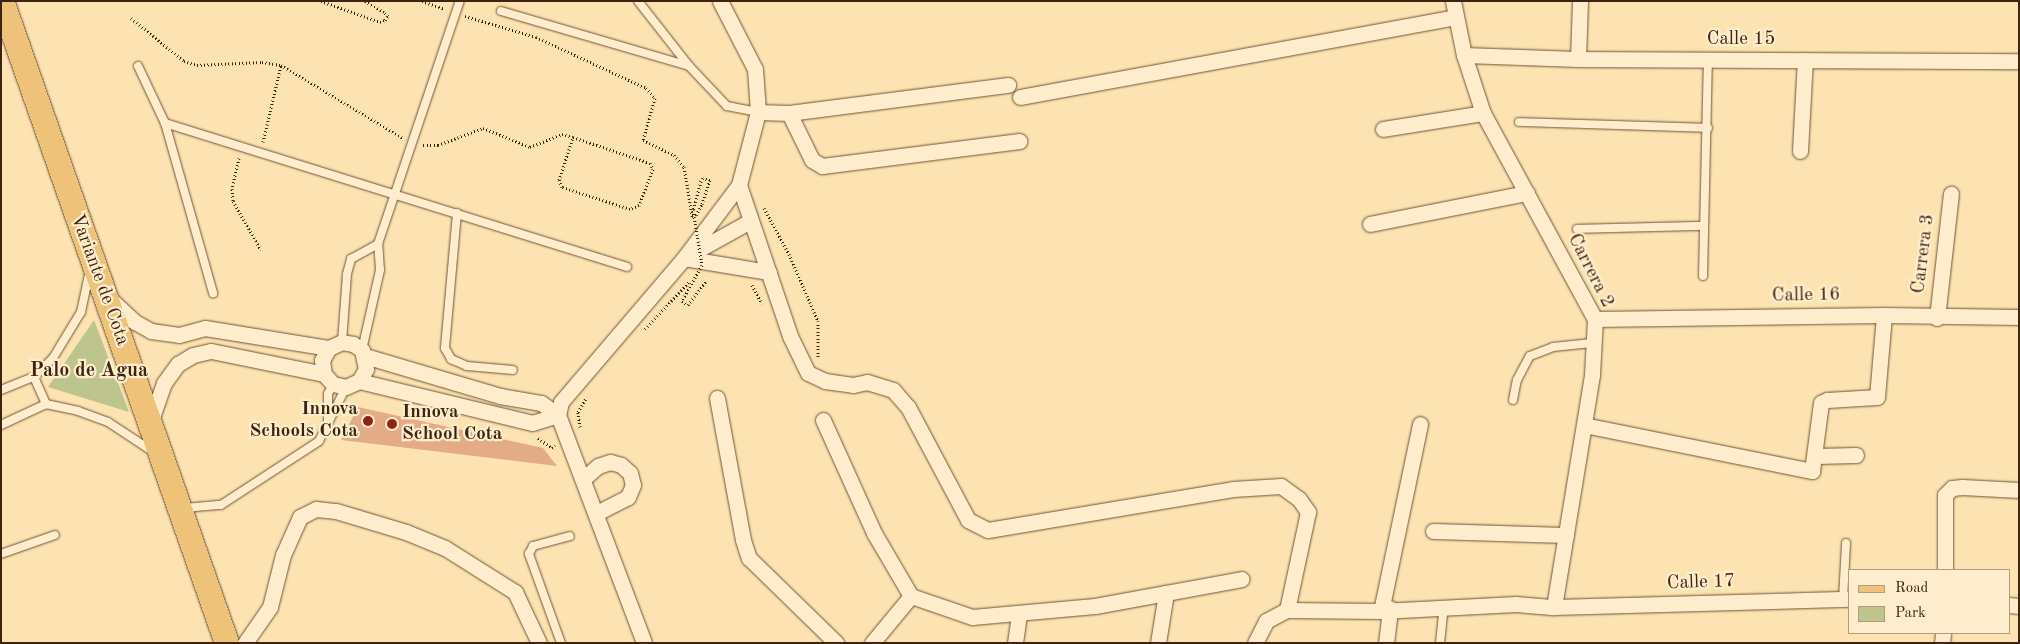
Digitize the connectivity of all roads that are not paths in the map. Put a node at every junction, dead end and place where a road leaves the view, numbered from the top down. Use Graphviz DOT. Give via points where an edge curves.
graph roads {
  1 [pos="2,1"];
  2 [pos="460,1"];
  3 [pos="638,1"];
  4 [pos="720,1"];
  5 [pos="1580,1"];
  6 [pos="1454,9"];
  7 [pos="502,11"];
  8 [pos="1464,55"];
  9 [pos="1578,59"];
  10 [pos="1708,59"];
  11 [pos="1806,60"];
  12 [pos="2019,61"];
  13 [pos="138,66"];
  14 [pos="689,66"];
  15 [pos="1008,85"];
  16 [pos="1020,97"];
  17 [pos="758,112"];
  18 [pos="789,113"];
  19 [pos="1483,114"];
  20 [pos="1519,122"];
  21 [pos="165,123"];
  22 [pos="1708,128"];
  23 [pos="1383,129"];
  24 [pos="1019,142"];
  25 [pos="1800,151"];
  26 [pos="739,185"];
  27 [pos="394,193"];
  28 [pos="1527,193"];
  29 [pos="1951,194"];
  30 [pos="458,213"];
  31 [pos="750,221"];
  32 [pos="1370,224"];
  33 [pos="1702,226"];
  34 [pos="1577,229"];
  35 [pos="378,244"];
  36 [pos="684,258"];
  37 [pos="91,260"];
  38 [pos="627,267"];
  39 [pos="769,272"];
  40 [pos="1703,276"];
  41 [pos="103,291"];
  42 [pos="213,293"];
  43 [pos="1884,315"];
  44 [pos="2019,317"];
  45 [pos="1937,318"];
  46 [pos="1595,319"];
  47 [pos="1592,343"];
  48 [pos="336,345"];
  49 [pos="364,353"];
  50 [pos="513,370"];
  51 [pos="34,377"];
  52 [pos="341,381"];
  53 [pos="1,390"];
  54 [pos="716,398"];
  55 [pos="1513,400"];
  56 [pos="46,404"];
  57 [pos="565,415"];
  58 [pos="823,420"];
  59 [pos="150,424"];
  60 [pos="1420,424"];
  61 [pos="1584,424"];
  62 [pos="1,425"];
  63 [pos="328,428"];
  64 [pos="1856,455"];
  65 [pos="1816,456"];
  66 [pos="161,458"];
  67 [pos="583,478"];
  68 [pos="2019,490"];
  69 [pos="179,508"];
  70 [pos="596,513"];
  71 [pos="1433,531"];
  72 [pos="1566,535"];
  73 [pos="55,536"];
  74 [pos="570,536"];
  75 [pos="1846,543"];
  76 [pos="1,554"];
  77 [pos="1945,569"];
  78 [pos="1242,579"];
  79 [pos="1166,593"];
  80 [pos="911,596"];
  81 [pos="1846,599"];
  82 [pos="1444,607"];
  83 [pos="1554,607"];
  84 [pos="1287,610"];
  85 [pos="1385,610"];
  86 [pos="1019,612"];
  87 [pos="227,643"];
  88 [pos="245,643"];
  89 [pos="539,643"];
  90 [pos="561,643"];
  91 [pos="644,643"];
  92 [pos="836,643"];
  93 [pos="872,643"];
  94 [pos="1015,643"];
  95 [pos="1158,643"];
  96 [pos="1255,643"];
  97 [pos="1386,643"];
  98 [pos="1440,643"];
  1 -- 37 [label="main road, Variante de Cota"];
  2 -- 27 [label="lane"];
  3 -- 14 [label="lane"];
  4 -- 17 [label="street" via="755,69"];
  5 -- 9 [label="street"];
  6 -- 8 [label="street, Carrera 2"];
  6 -- 16 [label="street"];
  7 -- 14 [label="lane"];
  8 -- 9 [label="street, Calle 15"];
  8 -- 19 [label="street, Carrera 2"];
  9 -- 10 [label="street, Calle 15"];
  10 -- 11 [label="street, Calle 15"];
  10 -- 22 [label="lane"];
  11 -- 12 [label="street, Calle 15"];
  11 -- 25 [label="street"];
  13 -- 21 [label="lane"];
  14 -- 17 [label="lane" via="727,106"];
  15 -- 18 [label="street"];
  17 -- 18 [label="street"];
  17 -- 26 [label="street"];
  18 -- 24 [label="street" via="812,160 822,166"];
  19 -- 23 [label="street"];
  19 -- 28 [label="street, Carrera 2"];
  20 -- 22 [label="lane"];
  21 -- 27 [label="lane"];
  21 -- 42 [label="lane"];
  22 -- 33 [label="lane"];
  26 -- 31 [label="street"];
  26 -- 36 [label="street"];
  27 -- 30 [label="lane"];
  27 -- 35 [label="lane"];
  28 -- 32 [label="street"];
  28 -- 46 [label="street, Carrera 2"];
  29 -- 45 [label="street, Carrera 3"];
  30 -- 38 [label="lane"];
  30 -- 50 [label="lane" via="445,348 451,359 467,366"];
  31 -- 36 [label="street"];
  31 -- 39 [label="street"];
  33 -- 34 [label="lane"];
  33 -- 40 [label="lane"];
  35 -- 48 [label="lane" via="351,259"];
  35 -- 49 [label="lane" via="380,270"];
  36 -- 39 [label="street"];
  36 -- 57 [label="street" via="561,402"];
  37 -- 41 [label="main road, Variante de Cota"];
  37 -- 51 [label="lane" via="88,286 69,336"];
  39 -- 84 [label="street" via="790,336 808,373 825,382 853,385 867,382 893,390 908,407 968,520 988,530 1233,489 1282,486 1299,499 1308,512"];
  41 -- 48 [label="street" via="134,322 150,331 179,335 204,328"];
  41 -- 59 [label="main road, Variante de Cota"];
  43 -- 45 [label="street, Calle 16"];
  43 -- 46 [label="street, Calle 16"];
  43 -- 65 [label="street" via="1877,397 1821,403"];
  44 -- 45 [label="street, Calle 16"];
  46 -- 47 [label="street, Carrera 2"];
  47 -- 55 [label="lane" via="1553,347 1530,356 1518,380"];
  47 -- 61 [label="street, Carrera 2" via="1592,375"];
  48 -- 49 [label="street" via="353,344"];
  48 -- 52 [label="street" via="322,360"];
  49 -- 52 [label="street" via="366,370"];
  49 -- 57 [label="street" via="500,396 541,404"];
  51 -- 53 [label="lane"];
  51 -- 56 [label="lane"];
  52 -- 57 [label="street" via="532,422"];
  52 -- 59 [label="street" via="211,351 193,355 178,364 164,383"];
  52 -- 63 [label="lane"];
  52 -- 63 [label="lane" via="328,394"];
  54 -- 92 [label="street" via="749,558"];
  56 -- 62 [label="lane"];
  56 -- 66 [label="lane" via="108,422"];
  57 -- 67 [label="street" via="574,437"];
  58 -- 80 [label="street" via="874,533"];
  59 -- 66 [label="main road, Variante de Cota"];
  60 -- 85 [label="street"];
  61 -- 65 [label="street" via="1808,472 1814,468"];
  61 -- 72 [label="street, Carrera 2"];
  63 -- 69 [label="lane" via="319,441 238,496 221,505"];
  64 -- 65 [label="street"];
  66 -- 69 [label="main road, Variante de Cota"];
  67 -- 70 [label="street"];
  67 -- 70 [label="street" via="598,466 610,462 622,464 630,473 633,485 628,497"];
  68 -- 77 [label="street" via="1962,487 1952,488 1945,495"];
  69 -- 87 [label="main road, Variante de Cota"];
  70 -- 91 [label="street"];
  71 -- 72 [label="street"];
  72 -- 83 [label="street, Carrera 2"];
  73 -- 76 [label="lane"];
  74 -- 90 [label="lane" via="533,546 529,554"];
  75 -- 81 [label="lane"];
  78 -- 79 [label="street"];
  79 -- 86 [label="street" via="1094,606"];
  79 -- 95 [label="street"];
  80 -- 86 [label="street" via="972,617"];
  80 -- 93 [label="street"];
  81 -- 83 [label="street, Calle 17"];
  82 -- 83 [label="street, Calle 17" via="1516,604"];
  82 -- 85 [label="street, Calle 17"];
  82 -- 98 [label="lane"];
  84 -- 85 [label="street, Calle 17"];
  84 -- 96 [label="street" via="1266,621"];
  85 -- 97 [label="street"];
  86 -- 94 [label="street"];
  88 -- 89 [label="street" via="270,607 283,555 300,516 316,509 336,511 406,532 444,548 515,592"];
}
